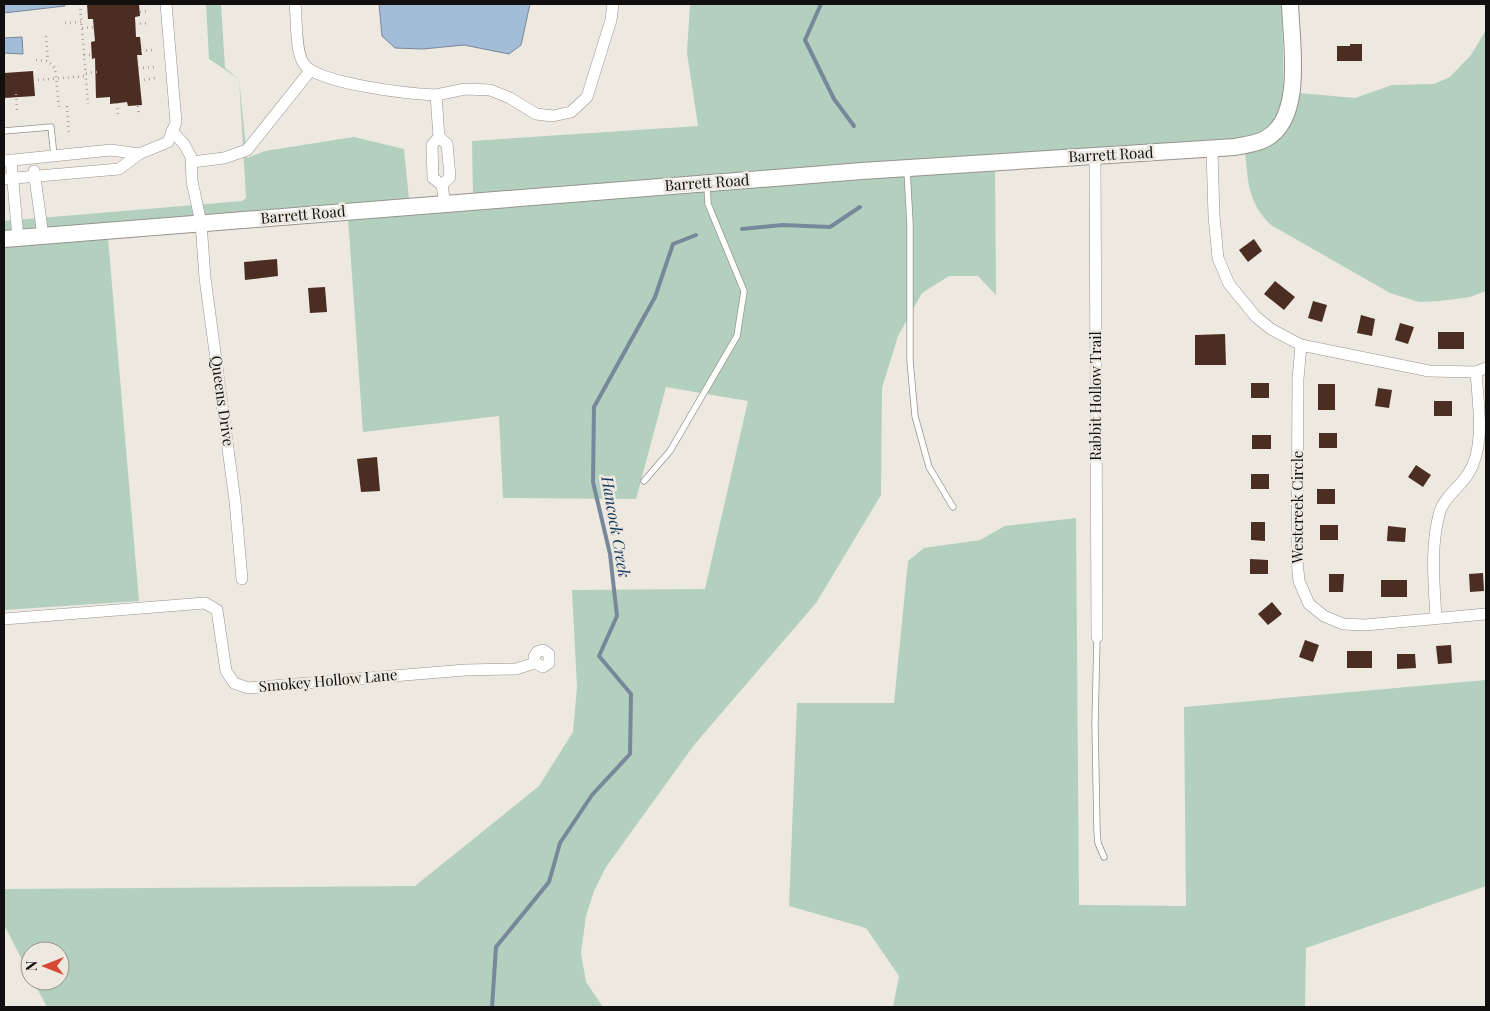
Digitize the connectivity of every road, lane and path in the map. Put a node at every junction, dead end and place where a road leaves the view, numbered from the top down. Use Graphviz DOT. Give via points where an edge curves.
graph roads {
  1 [pos="80,4"];
  2 [pos="166,4"];
  3 [pos="295,4"];
  4 [pos="613,4"];
  5 [pos="1290,4"];
  6 [pos="150,11"];
  7 [pos="140,12"];
  8 [pos="82,22"];
  9 [pos="65,23"];
  10 [pos="150,23"];
  11 [pos="135,24"];
  12 [pos="94,27"];
  13 [pos="82,28"];
  14 [pos="46,36"];
  15 [pos="152,50"];
  16 [pos="141,51"];
  17 [pos="92,55"];
  18 [pos="84,56"];
  19 [pos="36,60"];
  20 [pos="48,61"];
  21 [pos="154,67"];
  22 [pos="138,68"];
  23 [pos="310,71"];
  24 [pos="97,72"];
  25 [pos="86,74"];
  26 [pos="57,78"];
  27 [pos="155,78"];
  28 [pos="38,80"];
  29 [pos="144,80"];
  30 [pos="16,94"];
  31 [pos="436,95"];
  32 [pos="117,103"];
  33 [pos="88,104"];
  34 [pos="67,106"];
  35 [pos="138,106"];
  36 [pos="59,107"];
  37 [pos="17,110"];
  38 [pos="139,116"];
  39 [pos="118,118"];
  40 [pos="4,131"];
  41 [pos="172,131"];
  42 [pos="69,136"];
  43 [pos="1212,149"];
  44 [pos="90,152"];
  45 [pos="139,154"];
  46 [pos="1095,155"];
  47 [pos="54,156"];
  48 [pos="33,159"];
  49 [pos="7,161"];
  50 [pos="192,162"];
  51 [pos="906,168"];
  52 [pos="92,172"];
  53 [pos="35,177"];
  54 [pos="8,179"];
  55 [pos="707,183"];
  56 [pos="445,204"];
  57 [pos="201,224"];
  58 [pos="43,236"];
  59 [pos="11,239"];
  60 [pos="1301,346"];
  61 [pos="1481,370"];
  62 [pos="644,481"];
  63 [pos="953,507"];
  64 [pos="242,579"];
  65 [pos="1486,614"];
  66 [pos="1436,618"];
  67 [pos="4,619"];
  68 [pos="1097,637"];
  69 [pos="535,663"];
  70 [pos="1104,857"];
  1 -- 8 [label="path"];
  2 -- 41 [label="street" via="176,122"];
  3 -- 23 [label="street" via="299,52"];
  4 -- 31 [label="street" via="587,96 571,112 552,116 536,114 490,90"];
  5 -- 43 [label="street, Barrett Road" via="1292,77 1287,115 1265,139"];
  6 -- 7 [label="path"];
  8 -- 9 [label="path"];
  8 -- 13 [label="path"];
  10 -- 11 [label="path"];
  12 -- 13 [label="path"];
  13 -- 18 [label="path"];
  14 -- 20 [label="path"];
  15 -- 16 [label="path"];
  17 -- 18 [label="path"];
  18 -- 25 [label="path"];
  19 -- 20 [label="path"];
  20 -- 26 [label="path" via="55,68"];
  21 -- 22 [label="path"];
  23 -- 31 [label="street" via="332,79 392,91"];
  23 -- 50 [label="street" via="247,150 224,158"];
  24 -- 25 [label="path"];
  25 -- 26 [label="path"];
  25 -- 33 [label="path"];
  26 -- 28 [label="path"];
  26 -- 36 [label="path"];
  27 -- 29 [label="path"];
  30 -- 37 [label="path"];
  31 -- 56 [label="street" via="439,137 446,144 450,177 442,186"];
  32 -- 39 [label="path"];
  34 -- 42 [label="path"];
  35 -- 38 [label="path"];
  40 -- 47 [label="lane" via="51,127"];
  41 -- 45 [label="street" via="168,142"];
  41 -- 50 [label="street" via="184,144"];
  43 -- 46 [label="street, Barrett Road"];
  43 -- 60 [label="street" via="1215,242 1229,284 1256,317"];
  44 -- 45 [label="street" via="111,150"];
  44 -- 47 [label="street"];
  44 -- 52 [label="street"];
  45 -- 52 [label="street" via="119,169"];
  46 -- 51 [label="street, Barrett Road"];
  46 -- 68 [label="street, Rabbit Hollow Trail"];
  47 -- 48 [label="street"];
  48 -- 49 [label="street"];
  48 -- 53 [label="street"];
  49 -- 54 [label="street"];
  50 -- 57 [label="street, Queens Drive" via="192,181"];
  51 -- 55 [label="street, Barrett Road"];
  51 -- 63 [label="lane" via="910,224 910,361 915,416 929,467"];
  52 -- 53 [label="street"];
  53 -- 54 [label="street"];
  53 -- 58 [label="street"];
  54 -- 59 [label="street"];
  55 -- 56 [label="street, Barrett Road"];
  55 -- 62 [label="lane" via="708,204 744,291 737,336 670,451"];
  56 -- 57 [label="street, Barrett Road"];
  57 -- 58 [label="street, Barrett Road"];
  57 -- 64 [label="street, Queens Drive"];
  58 -- 59 [label="street, Barrett Road"];
  60 -- 61 [label="street" via="1429,371"];
  60 -- 66 [label="street, Westcreek Circle" via="1297,560 1299,581 1309,604 1324,616 1343,624"];
  61 -- 66 [label="street" via="1476,461 1441,508 1435,533"];
  65 -- 66 [label="street, Westcreek Circle"];
  67 -- 69 [label="street, Smokey Hollow Lane" via="205,603 217,610 226,671 234,684 248,688 516,668"];
  68 -- 70 [label="lane" via="1097,831"];
}
